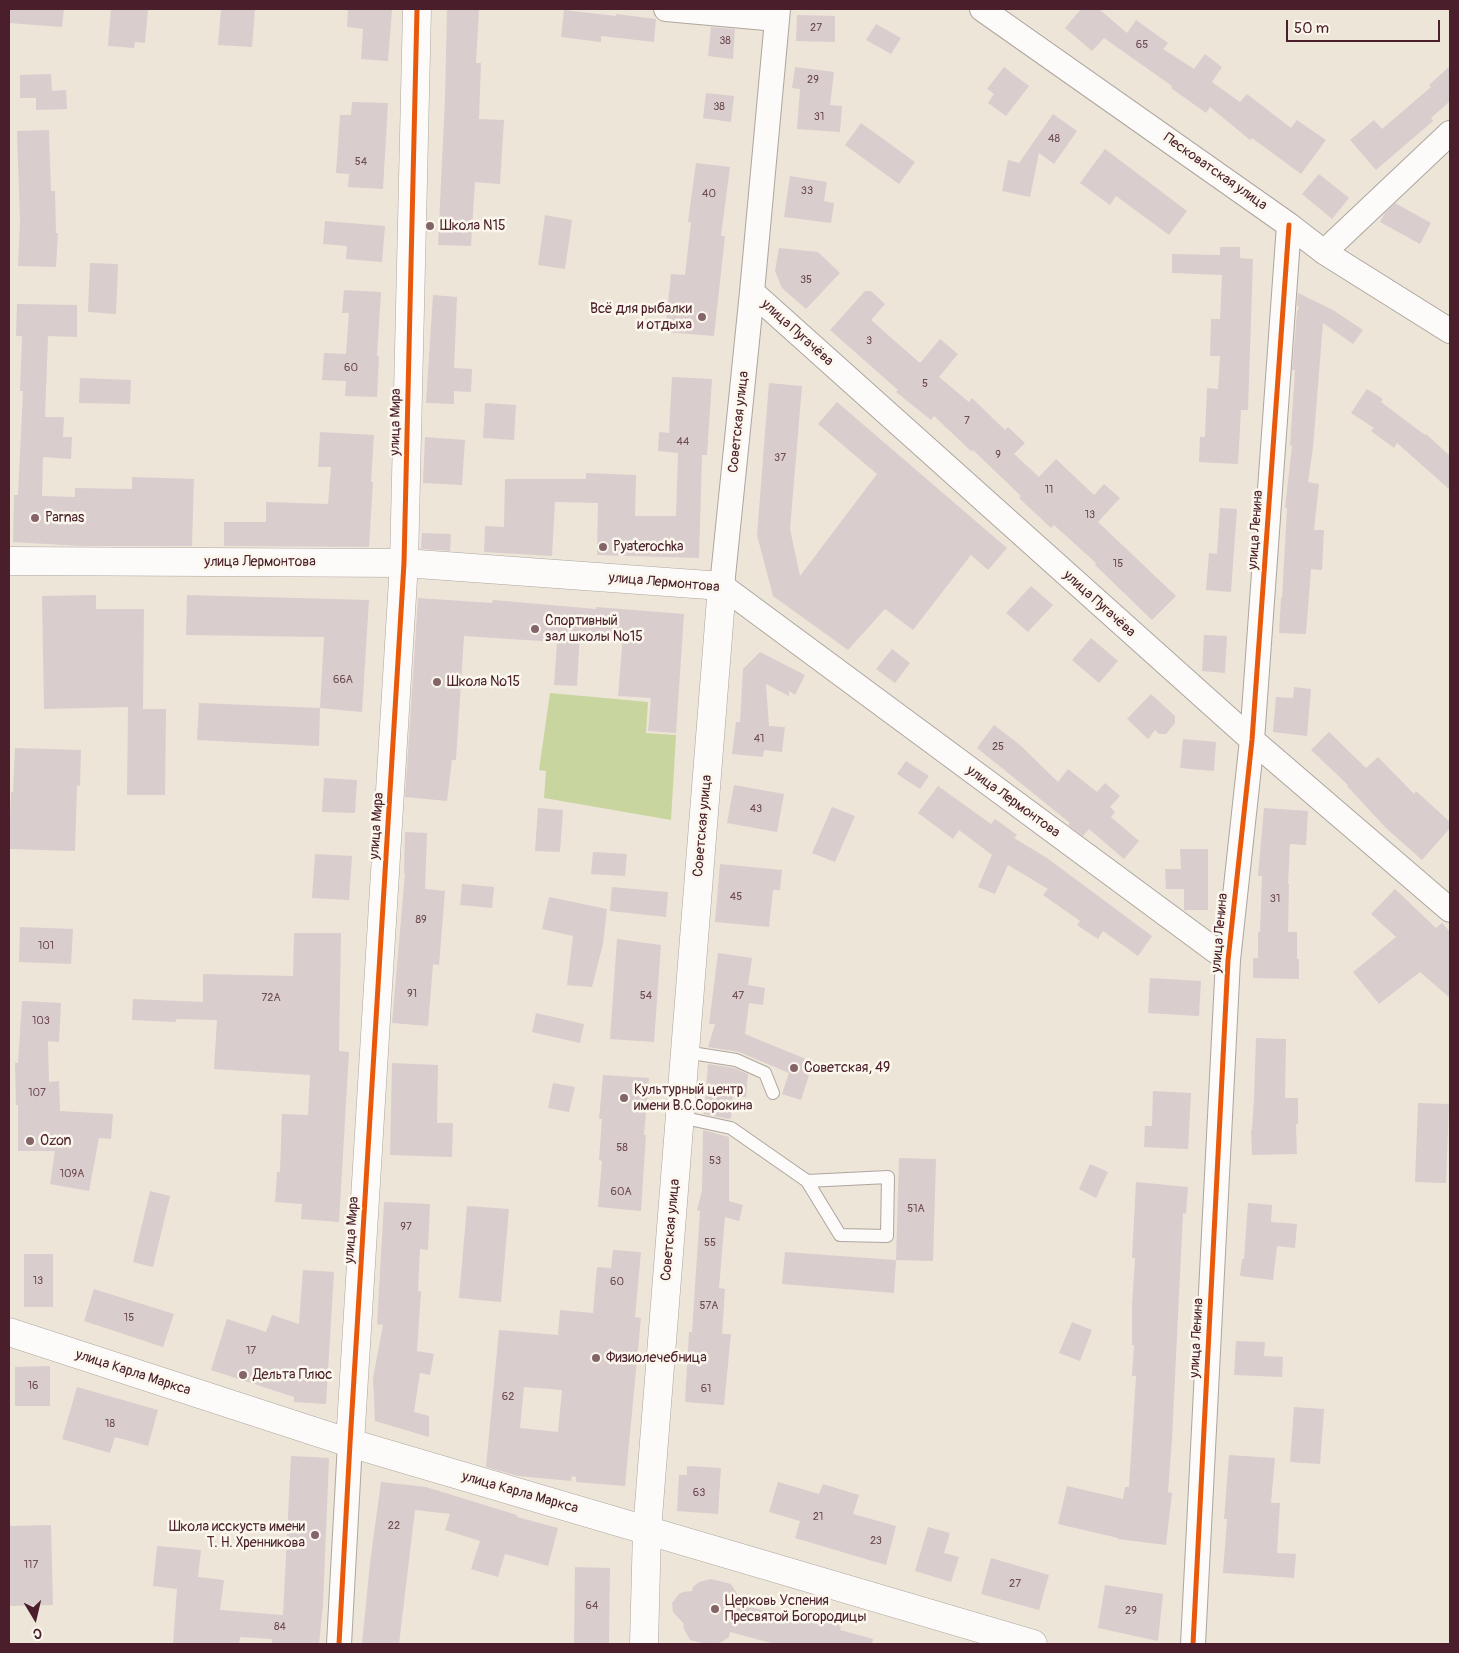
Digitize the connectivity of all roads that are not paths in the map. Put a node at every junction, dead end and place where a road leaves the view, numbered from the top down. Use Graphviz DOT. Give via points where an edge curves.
graph roads {
  1 [pos="418,9"];
  2 [pos="666,9"];
  3 [pos="982,9"];
  4 [pos="778,14"];
  5 [pos="1450,133"];
  6 [pos="1289,225"];
  7 [pos="1324,252"];
  8 [pos="752,292"];
  9 [pos="1450,331"];
  10 [pos="9,561"];
  11 [pos="404,563"];
  12 [pos="722,586"];
  13 [pos="1252,740"];
  14 [pos="1450,910"];
  15 [pos="1228,960"];
  16 [pos="685,1052"];
  17 [pos="773,1093"];
  18 [pos="680,1117"];
  19 [pos="807,1181"];
  20 [pos="9,1332"];
  21 [pos="350,1442"];
  22 [pos="647,1530"];
  23 [pos="339,1644"];
  24 [pos="644,1644"];
  25 [pos="1033,1644"];
  26 [pos="1193,1644"];
  1 -- 11 [label="main road, улица Мира"];
  2 -- 4 [label="street"];
  3 -- 6 [label="street, Песковатская улица"];
  4 -- 8 [label="street, Советская улица"];
  5 -- 7 [label="street"];
  6 -- 7 [label="street, Песковатская улица"];
  6 -- 13 [label="street, улица Ленина"];
  7 -- 9 [label="street, Песковатская улица"];
  8 -- 12 [label="street, Советская улица"];
  8 -- 13 [label="street, улица Пугачёва"];
  10 -- 11 [label="main road, улица Лермонтова"];
  11 -- 12 [label="main road, улица Лермонтова"];
  11 -- 21 [label="main road, улица Мира"];
  12 -- 15 [label="street, улица Лермонтова"];
  12 -- 16 [label="main road, Советская улица"];
  13 -- 14 [label="street, улица Пугачёва"];
  13 -- 15 [label="street, улица Ленина"];
  15 -- 26 [label="street, улица Ленина"];
  16 -- 17 [label="lane" via="736,1060 765,1073"];
  16 -- 18 [label="main road, Советская улица"];
  18 -- 19 [label="lane" via="731,1128"];
  18 -- 22 [label="main road, Советская улица"];
  19 -- 19 [label="lane" via="840,1236 887,1236 888,1177"];
  20 -- 21 [label="main road, улица Карла Маркса"];
  21 -- 22 [label="main road, улица Карла Маркса"];
  21 -- 23 [label="street, улица Мира"];
  22 -- 24 [label="main road, Советская улица"];
  22 -- 25 [label="main road, улица Карла Маркса"];
}
